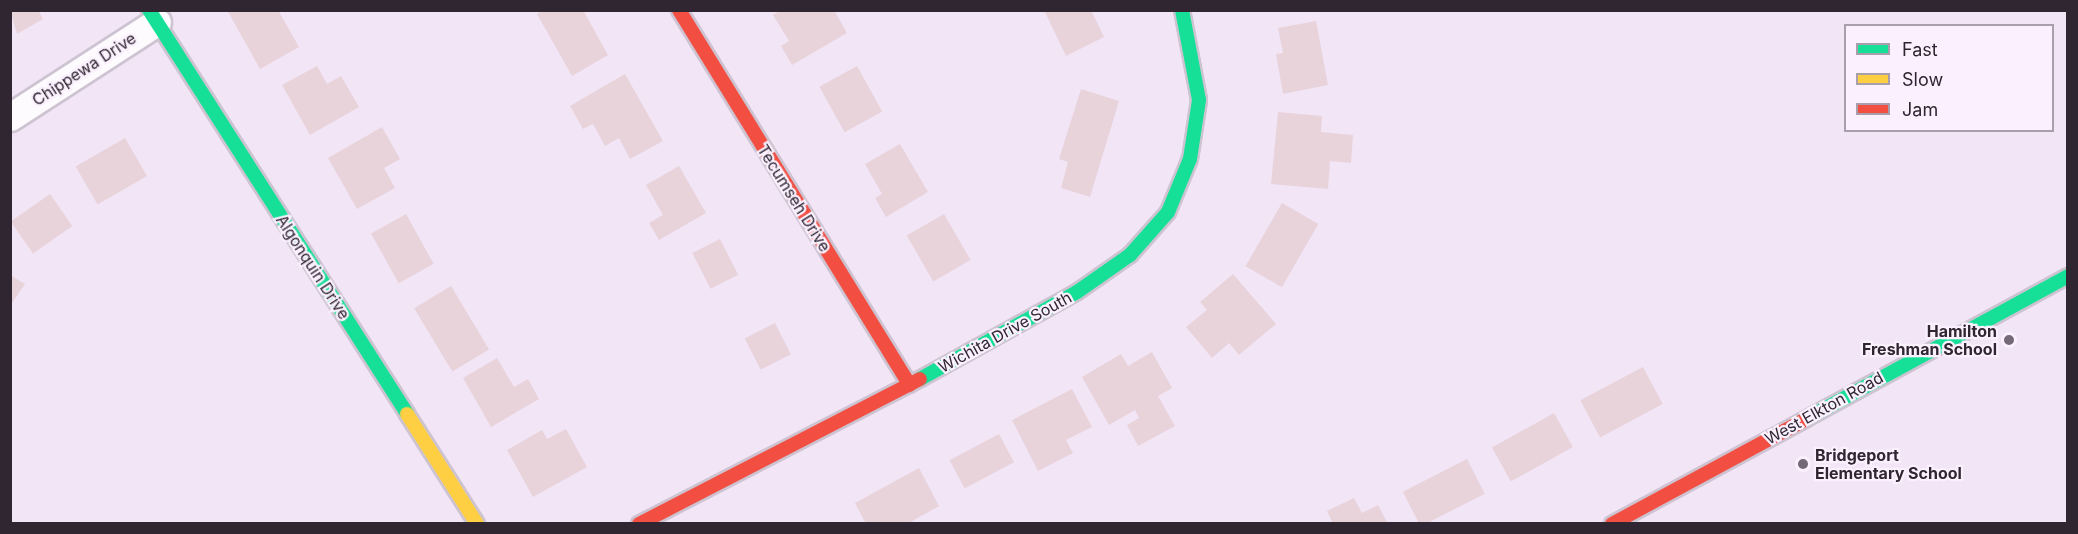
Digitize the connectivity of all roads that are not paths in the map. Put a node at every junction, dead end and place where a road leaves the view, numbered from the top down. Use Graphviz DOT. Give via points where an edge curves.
graph roads {
  1 [pos="679,10"];
  2 [pos="1182,10"];
  3 [pos="153,16"];
  4 [pos="10,117"];
  5 [pos="2067,276"];
  6 [pos="910,385"];
  7 [pos="477,524"];
  8 [pos="639,524"];
  9 [pos="1612,524"];
  1 -- 6 [label="street, Tecumseh Drive"];
  2 -- 6 [label="street, Wichita Drive South" via="1199,100 1190,159 1168,212 1130,255 1086,286"];
  3 -- 4 [label="street, Chippewa Drive"];
  3 -- 7 [label="street, Algonquin Drive"];
  5 -- 9 [label="street, West Elkton Road"];
  6 -- 8 [label="street, Wichita Drive South"];
}
